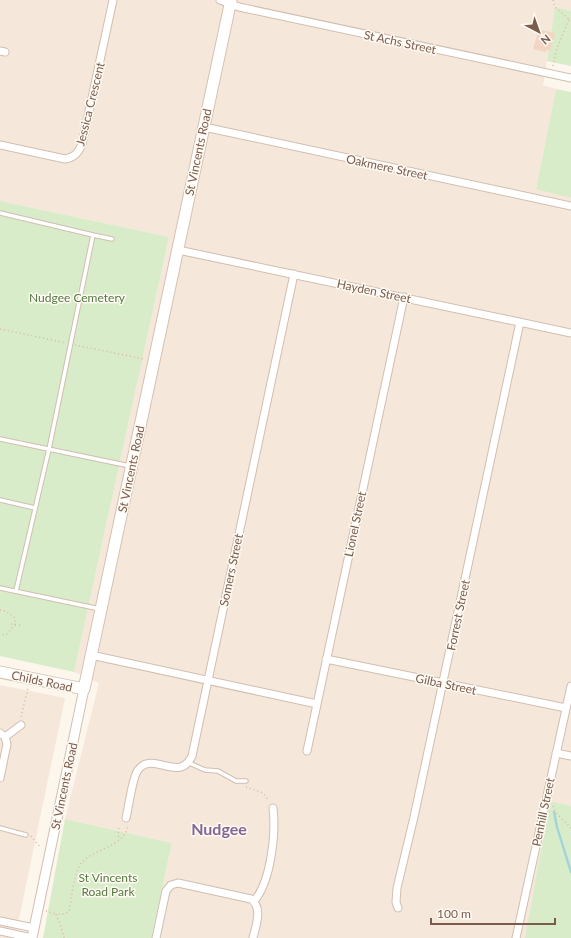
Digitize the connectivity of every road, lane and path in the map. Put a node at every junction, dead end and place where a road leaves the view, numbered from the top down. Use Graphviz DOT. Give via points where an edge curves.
graph roads {
  1 [pos="113,0"];
  2 [pos="553,0"];
  3 [pos="227,1"];
  4 [pos="570,20"];
  5 [pos="552,74"];
  6 [pos="571,78"];
  7 [pos="204,127"];
  8 [pos="0,145"];
  9 [pos="571,206"];
  10 [pos="0,213"];
  11 [pos="93,235"];
  12 [pos="112,239"];
  13 [pos="178,250"];
  14 [pos="294,274"];
  15 [pos="404,297"];
  16 [pos="520,322"];
  17 [pos="571,333"];
  18 [pos="0,439"];
  19 [pos="48,449"];
  20 [pos="132,466"];
  21 [pos="0,500"];
  22 [pos="35,508"];
  23 [pos="0,588"];
  24 [pos="16,591"];
  25 [pos="101,609"];
  26 [pos="0,610"];
  27 [pos="11,624"];
  28 [pos="16,625"];
  29 [pos="20,625"];
  30 [pos="0,635"];
  31 [pos="92,655"];
  32 [pos="326,659"];
  33 [pos="0,672"];
  34 [pos="30,678"];
  35 [pos="207,680"];
  36 [pos="443,683"];
  37 [pos="571,686"];
  38 [pos="84,689"];
  39 [pos="318,704"];
  40 [pos="566,708"];
  41 [pos="21,725"];
  42 [pos="2,735"];
  43 [pos="307,751"];
  44 [pos="556,753"];
  45 [pos="571,756"];
  46 [pos="189,763"];
  47 [pos="0,778"];
  48 [pos="240,780"];
  49 [pos="246,781"];
  50 [pos="546,800"];
  51 [pos="273,808"];
  52 [pos="126,818"];
  53 [pos="0,828"];
  54 [pos="119,828"];
  55 [pos="571,828"];
  56 [pos="26,835"];
  57 [pos="120,839"];
  58 [pos="40,847"];
  59 [pos="254,901"];
  60 [pos="398,908"];
  61 [pos="46,911"];
  62 [pos="56,914"];
  63 [pos="0,921"];
  64 [pos="34,928"];
  65 [pos="0,931"];
  66 [pos="32,938"];
  67 [pos="64,938"];
  68 [pos="156,938"];
  69 [pos="253,938"];
  70 [pos="516,938"];
  1 -- 8 [label="street, Jessica Crescent" via="82,144 78,152 65,159"];
  2 -- 4 [label="path" via="555,7"];
  3 -- 5 [label="street, St Achs Street" via="240,7"];
  3 -- 7 [label="main road, St Vincents Road"];
  4 -- 5 [label="path" via="556,51"];
  5 -- 6 [label="street, St Achs Street"];
  7 -- 9 [label="street, Oakmere Street"];
  7 -- 13 [label="main road, St Vincents Road"];
  10 -- 11 [label="lane"];
  11 -- 12 [label="lane"];
  11 -- 19 [label="lane"];
  13 -- 14 [label="street, Hayden Street"];
  13 -- 20 [label="main road, St Vincents Road"];
  14 -- 15 [label="street, Hayden Street"];
  14 -- 35 [label="street, Somers Street"];
  15 -- 16 [label="street, Hayden Street"];
  15 -- 32 [label="street, Lionel Street"];
  16 -- 17 [label="street, Hayden Street"];
  16 -- 36 [label="street, Forrest Street"];
  18 -- 19 [label="lane"];
  19 -- 20 [label="lane"];
  19 -- 22 [label="lane"];
  20 -- 25 [label="main road, St Vincents Road"];
  21 -- 22 [label="lane"];
  22 -- 24 [label="lane"];
  23 -- 24 [label="lane"];
  24 -- 25 [label="lane"];
  25 -- 31 [label="main road, St Vincents Road"];
  26 -- 28 [label="path" via="15,618"];
  27 -- 28 [label="path"];
  28 -- 29 [label="path"];
  28 -- 30 [label="path" via="6,635"];
  31 -- 35 [label="street"];
  31 -- 38 [label="main road, St Vincents Road"];
  32 -- 36 [label="street, Gilba Street"];
  32 -- 39 [label="street, Lionel Street"];
  33 -- 34 [label="main road, Childs Road"];
  34 -- 38 [label="main road, Childs Road"];
  34 -- 41 [label="path"];
  35 -- 39 [label="street"];
  35 -- 46 [label="street, Somers Street"];
  36 -- 40 [label="street, Gilba Street"];
  36 -- 60 [label="street, Forrest Street" via="397,888"];
  37 -- 40 [label="street, Penhill Street"];
  38 -- 64 [label="street, St Vincents Road"];
  39 -- 43 [label="street, Lionel Street"];
  40 -- 44 [label="street, Penhill Street"];
  41 -- 42 [label="street"];
  42 -- 47 [label="street" via="7,744"];
  44 -- 45 [label="street"];
  44 -- 50 [label="street, Penhill Street"];
  46 -- 48 [label="lane" via="236,781"];
  46 -- 52 [label="street" via="182,768 150,763 142,766 135,775"];
  48 -- 49 [label="lane"];
  48 -- 51 [label="path" via="248,789 263,793"];
  50 -- 55 [label="path"];
  50 -- 70 [label="street, Penhill Street"];
  51 -- 59 [label="street" via="274,841 264,886"];
  52 -- 57 [label="path" via="128,826"];
  53 -- 56 [label="lane"];
  54 -- 57 [label="path"];
  56 -- 58 [label="path" via="31,836"];
  57 -- 62 [label="path" via="86,858 80,866 69,911 65,914"];
  59 -- 68 [label="street" via="245,896 182,883 175,884 166,891"];
  59 -- 69 [label="street" via="258,911"];
  61 -- 62 [label="path"];
  62 -- 67 [label="path"];
  63 -- 64 [label="street"];
  64 -- 66 [label="street, St Vincents Road"];
  65 -- 66 [label="street"];
}
